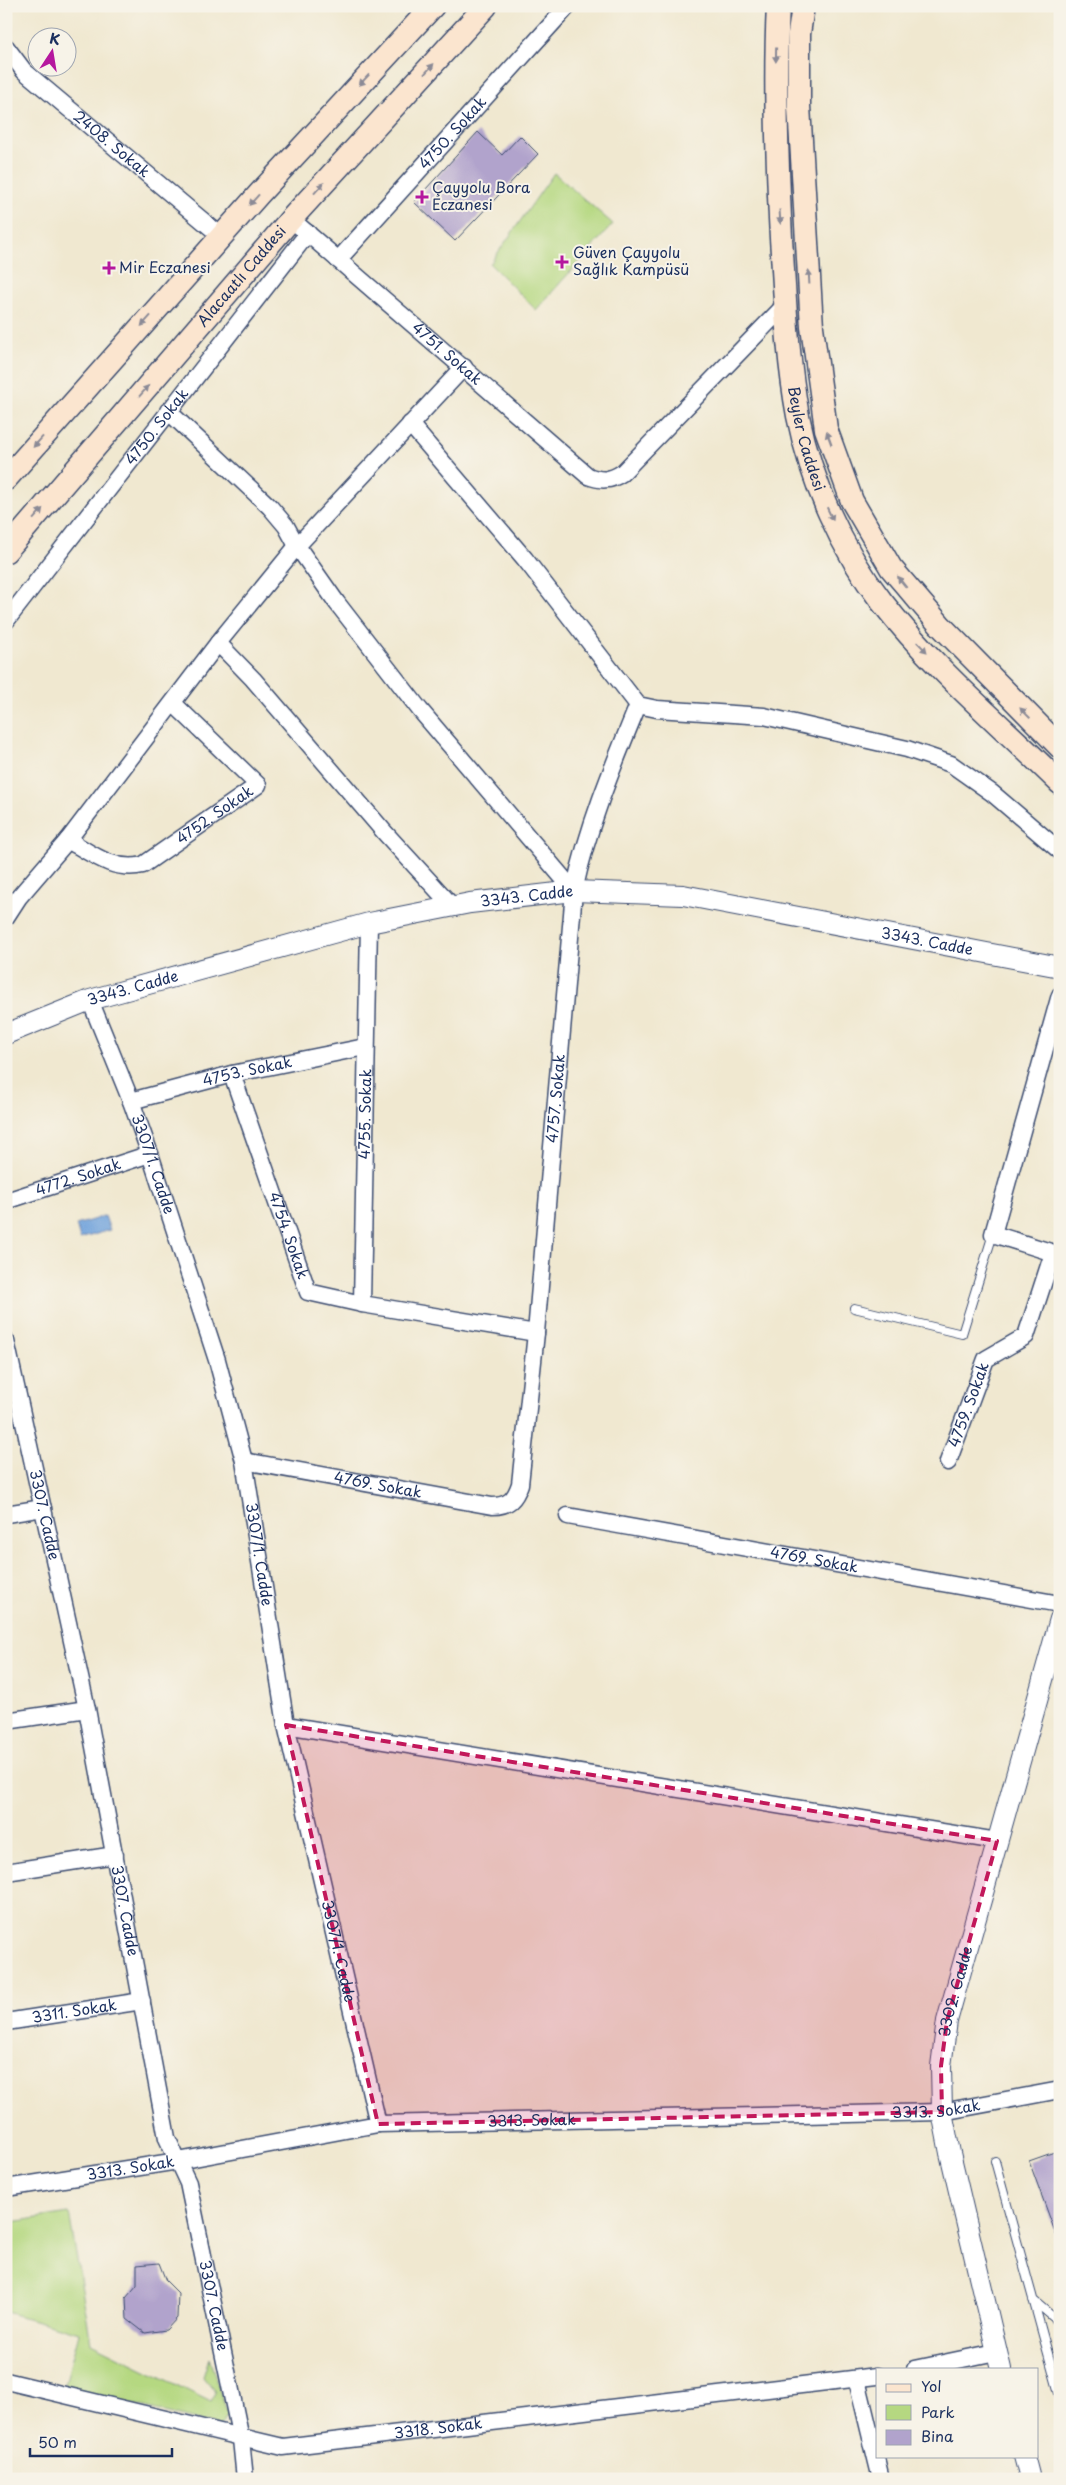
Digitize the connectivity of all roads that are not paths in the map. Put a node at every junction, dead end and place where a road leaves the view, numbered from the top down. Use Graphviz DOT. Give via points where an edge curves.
graph roads {
  1 [pos="433,6"];
  2 [pos="486,6"];
  3 [pos="568,6"];
  4 [pos="778,6"];
  5 [pos="803,6"];
  6 [pos="6,47"];
  7 [pos="292,218"];
  8 [pos="308,233"];
  9 [pos="221,236"];
  10 [pos="338,260"];
  11 [pos="786,304"];
  12 [pos="464,367"];
  13 [pos="168,411"];
  14 [pos="410,424"];
  15 [pos="6,478"];
  16 [pos="297,546"];
  17 [pos="6,551"];
  18 [pos="6,621"];
  19 [pos="218,643"];
  20 [pos="174,704"];
  21 [pos="638,705"];
  22 [pos="1060,747"];
  23 [pos="1060,783"];
  24 [pos="68,840"];
  25 [pos="1060,852"];
  26 [pos="574,891"];
  27 [pos="452,906"];
  28 [pos="6,917"];
  29 [pos="369,923"];
  30 [pos="1060,967"];
  31 [pos="1060,995"];
  32 [pos="90,1000"];
  33 [pos="6,1034"];
  34 [pos="365,1047"];
  35 [pos="232,1074"];
  36 [pos="131,1101"];
  37 [pos="150,1154"];
  38 [pos="6,1201"];
  39 [pos="993,1234"];
  40 [pos="1056,1254"];
  41 [pos="362,1304"];
  42 [pos="854,1308"];
  43 [pos="536,1334"];
  44 [pos="6,1341"];
  45 [pos="244,1461"];
  46 [pos="948,1462"];
  47 [pos="511,1502"];
  48 [pos="43,1508"];
  49 [pos="6,1514"];
  50 [pos="568,1516"];
  51 [pos="1060,1604"];
  52 [pos="1060,1619"];
  53 [pos="87,1709"];
  54 [pos="6,1721"];
  55 [pos="286,1725"];
  56 [pos="997,1841"];
  57 [pos="115,1855"];
  58 [pos="6,1872"];
  59 [pos="142,2001"];
  60 [pos="6,2022"];
  61 [pos="1060,2090"];
  62 [pos="942,2112"];
  63 [pos="378,2124"];
  64 [pos="178,2161"];
  65 [pos="995,2161"];
  66 [pos="6,2188"];
  67 [pos="1033,2300"];
  68 [pos="1060,2323"];
  69 [pos="998,2361"];
  70 [pos="925,2368"];
  71 [pos="876,2376"];
  72 [pos="857,2380"];
  73 [pos="6,2381"];
  74 [pos="1060,2395"];
  75 [pos="240,2439"];
  76 [pos="1025,2458"];
  77 [pos="245,2479"];
  78 [pos="881,2479"];
  79 [pos="1030,2479"];
  1 -- 9 [label="main road, one-way"];
  7 -- 2 [label="main road, Alacaatlı Caddesi, one-way"];
  3 -- 10 [label="street, 4750. Sokak"];
  4 -- 11 [label="main road, Beyler Caddesi, one-way" via="777,145"];
  22 -- 5 [label="main road, Beyler Caddesi, one-way" via="940,625 891,568 852,501 826,429 812,328 800,126 799,34"];
  6 -- 9 [label="street, 2408. Sokak" via="24,71"];
  7 -- 8 [label="street, 4751. Sokak"];
  17 -- 7 [label="main road, Alacaatlı Caddesi, one-way"];
  8 -- 10 [label="street, 4751. Sokak"];
  8 -- 13 [label="street, 4750. Sokak"];
  9 -- 15 [label="main road, one-way"];
  10 -- 12 [label="street, 4751. Sokak"];
  11 -- 12 [label="street, 4751. Sokak" via="622,473 606,480 588,476"];
  11 -- 23 [label="main road, Beyler Caddesi, one-way" via="791,371 799,418 829,512 853,558 882,602 917,642"];
  12 -- 14 [label="street"];
  13 -- 16 [label="street" via="270,507"];
  13 -- 18 [label="street, 4750. Sokak"];
  14 -- 16 [label="street"];
  14 -- 21 [label="street" via="524,559"];
  16 -- 19 [label="street"];
  16 -- 26 [label="street" via="420,710"];
  19 -- 20 [label="street"];
  19 -- 27 [label="street"];
  20 -- 24 [label="street"];
  20 -- 24 [label="street, 4752. Sokak" via="258,785 143,865 121,868 109,864"];
  21 -- 25 [label="street" via="764,716 907,748 951,764 992,793"];
  21 -- 26 [label="street, 4757. Sokak" via="602,792"];
  24 -- 28 [label="street"];
  26 -- 27 [label="street, 3343. Cadde"];
  26 -- 30 [label="street, 3343. Cadde" via="683,895"];
  26 -- 43 [label="street, 4757. Sokak"];
  27 -- 29 [label="street, 3343. Cadde"];
  29 -- 32 [label="street, 3343. Cadde"];
  29 -- 34 [label="street, 4755. Sokak"];
  31 -- 39 [label="street"];
  32 -- 33 [label="street, 3343. Cadde"];
  32 -- 36 [label="street, 3307/1. Cadde"];
  34 -- 35 [label="street, 4753. Sokak"];
  34 -- 41 [label="street, 4755. Sokak"];
  35 -- 36 [label="street, 4753. Sokak"];
  35 -- 41 [label="street, 4754. Sokak" via="308,1292"];
  36 -- 37 [label="street, 3307/1. Cadde"];
  37 -- 38 [label="street, 4772. Sokak"];
  37 -- 45 [label="street, 3307/1. Cadde" via="217,1360"];
  39 -- 40 [label="street"];
  39 -- 42 [label="lane" via="962,1334"];
  40 -- 46 [label="street, 4759. Sokak" via="1026,1336 986,1359"];
  41 -- 43 [label="street, 4754. Sokak"];
  43 -- 47 [label="street, 4757. Sokak" via="520,1484"];
  44 -- 48 [label="street, 3307. Cadde"];
  45 -- 47 [label="street, 4769. Sokak" via="492,1506"];
  45 -- 55 [label="street, 3307/1. Cadde"];
  48 -- 49 [label="street"];
  48 -- 53 [label="street, 3307. Cadde"];
  50 -- 51 [label="street, 4769. Sokak"];
  52 -- 56 [label="street, 3302. Cadde"];
  53 -- 54 [label="street"];
  53 -- 57 [label="street, 3307. Cadde"];
  55 -- 56 [label="street"];
  55 -- 63 [label="street, 3307/1. Cadde"];
  56 -- 62 [label="street, 3302. Cadde" via="947,2021 941,2066"];
  57 -- 58 [label="street"];
  57 -- 59 [label="street, 3307. Cadde"];
  59 -- 60 [label="street, 3311. Sokak"];
  59 -- 64 [label="street, 3307. Cadde" via="167,2138"];
  61 -- 62 [label="street, 3313. Sokak"];
  62 -- 63 [label="street, 3313. Sokak"];
  62 -- 69 [label="street, 3302. Cadde"];
  63 -- 64 [label="street, 3313. Sokak"];
  64 -- 66 [label="street, 3313. Sokak"];
  64 -- 75 [label="street, 3307. Cadde" via="188,2183"];
  65 -- 67 [label="lane"];
  67 -- 68 [label="lane"];
  67 -- 74 [label="lane"];
  69 -- 70 [label="street"];
  71 -- 72 [label="street, 3318. Sokak"];
  72 -- 75 [label="street, 3318. Sokak" via="283,2447"];
  72 -- 78 [label="street"];
  73 -- 75 [label="street, 3318. Sokak"];
  75 -- 77 [label="street, 3307. Cadde"];
  76 -- 79 [label="street"];
}
